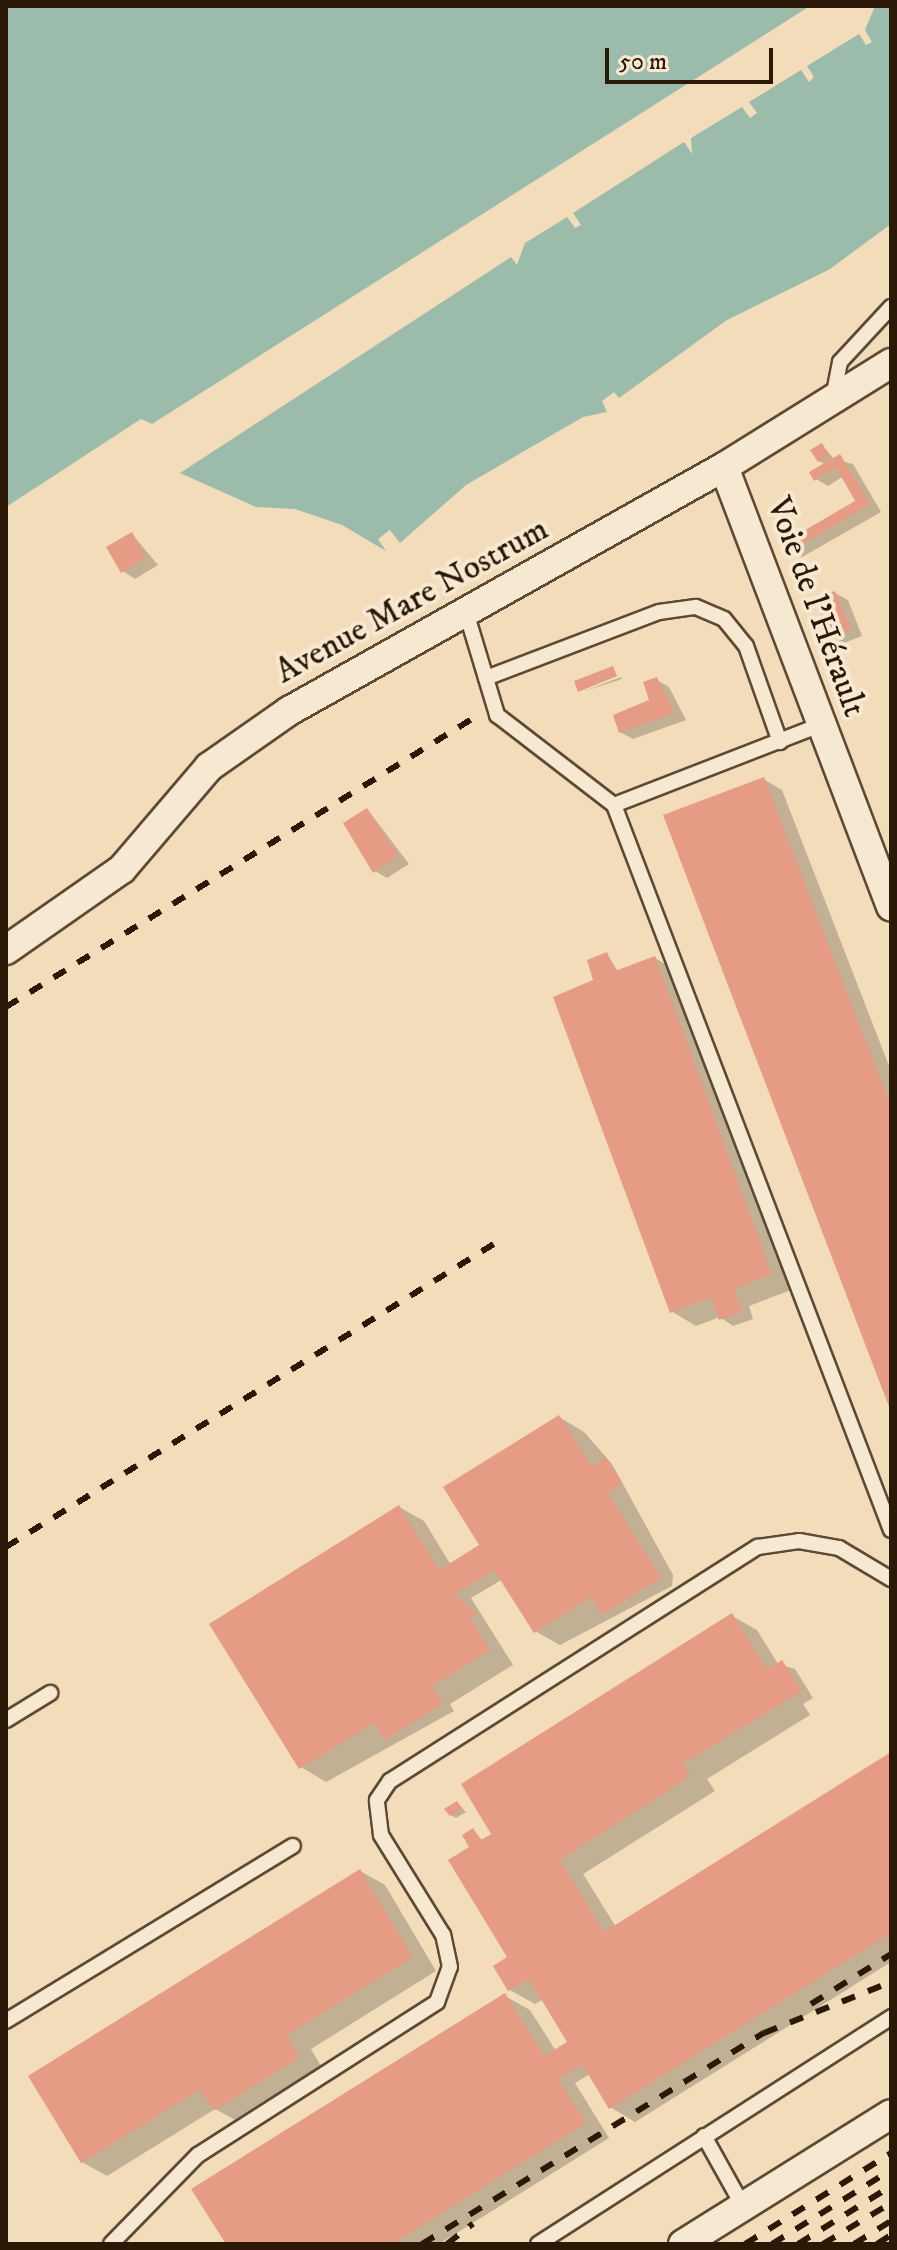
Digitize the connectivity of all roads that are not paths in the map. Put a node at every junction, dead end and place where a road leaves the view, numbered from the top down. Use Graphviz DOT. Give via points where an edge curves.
graph roads {
  1 [pos="891,307"];
  2 [pos="891,363"];
  3 [pos="833,399"];
  4 [pos="724,467"];
  5 [pos="466,612"];
  6 [pos="486,678"];
  7 [pos="820,725"];
  8 [pos="780,742"];
  9 [pos="614,805"];
  10 [pos="891,906"];
  11 [pos="6,950"];
  12 [pos="891,1530"];
  13 [pos="891,1579"];
  14 [pos="50,1693"];
  15 [pos="6,1720"];
  16 [pos="293,1846"];
  17 [pos="891,2017"];
  18 [pos="6,2021"];
  19 [pos="891,2114"];
  20 [pos="704,2136"];
  21 [pos="743,2206"];
  22 [pos="111,2244"];
  23 [pos="538,2244"];
  24 [pos="683,2244"];
  1 -- 3 [label="lane" via="840,362"];
  2 -- 3 [label="street, Avenue Mare Nostrum"];
  3 -- 4 [label="street, Avenue Mare Nostrum"];
  4 -- 5 [label="street, Avenue Mare Nostrum"];
  4 -- 7 [label="street, Voie de l'Hérault"];
  5 -- 6 [label="lane"];
  5 -- 11 [label="street, Avenue Mare Nostrum" via="289,711 209,767 122,869"];
  6 -- 8 [label="lane" via="659,612 696,607 724,619 746,646"];
  6 -- 9 [label="lane" via="497,715"];
  7 -- 8 [label="lane"];
  7 -- 10 [label="street, Voie de l'Hérault"];
  8 -- 9 [label="lane"];
  9 -- 12 [label="lane"];
  13 -- 22 [label="lane" via="839,1548 799,1541 758,1547 390,1781 377,1800 381,1835 443,1935 450,1967 437,2002 198,2155"];
  14 -- 15 [label="lane"];
  16 -- 18 [label="lane"];
  17 -- 20 [label="lane"];
  19 -- 21 [label="street"];
  20 -- 21 [label="lane"];
  20 -- 23 [label="lane"];
  21 -- 24 [label="street"];
}
